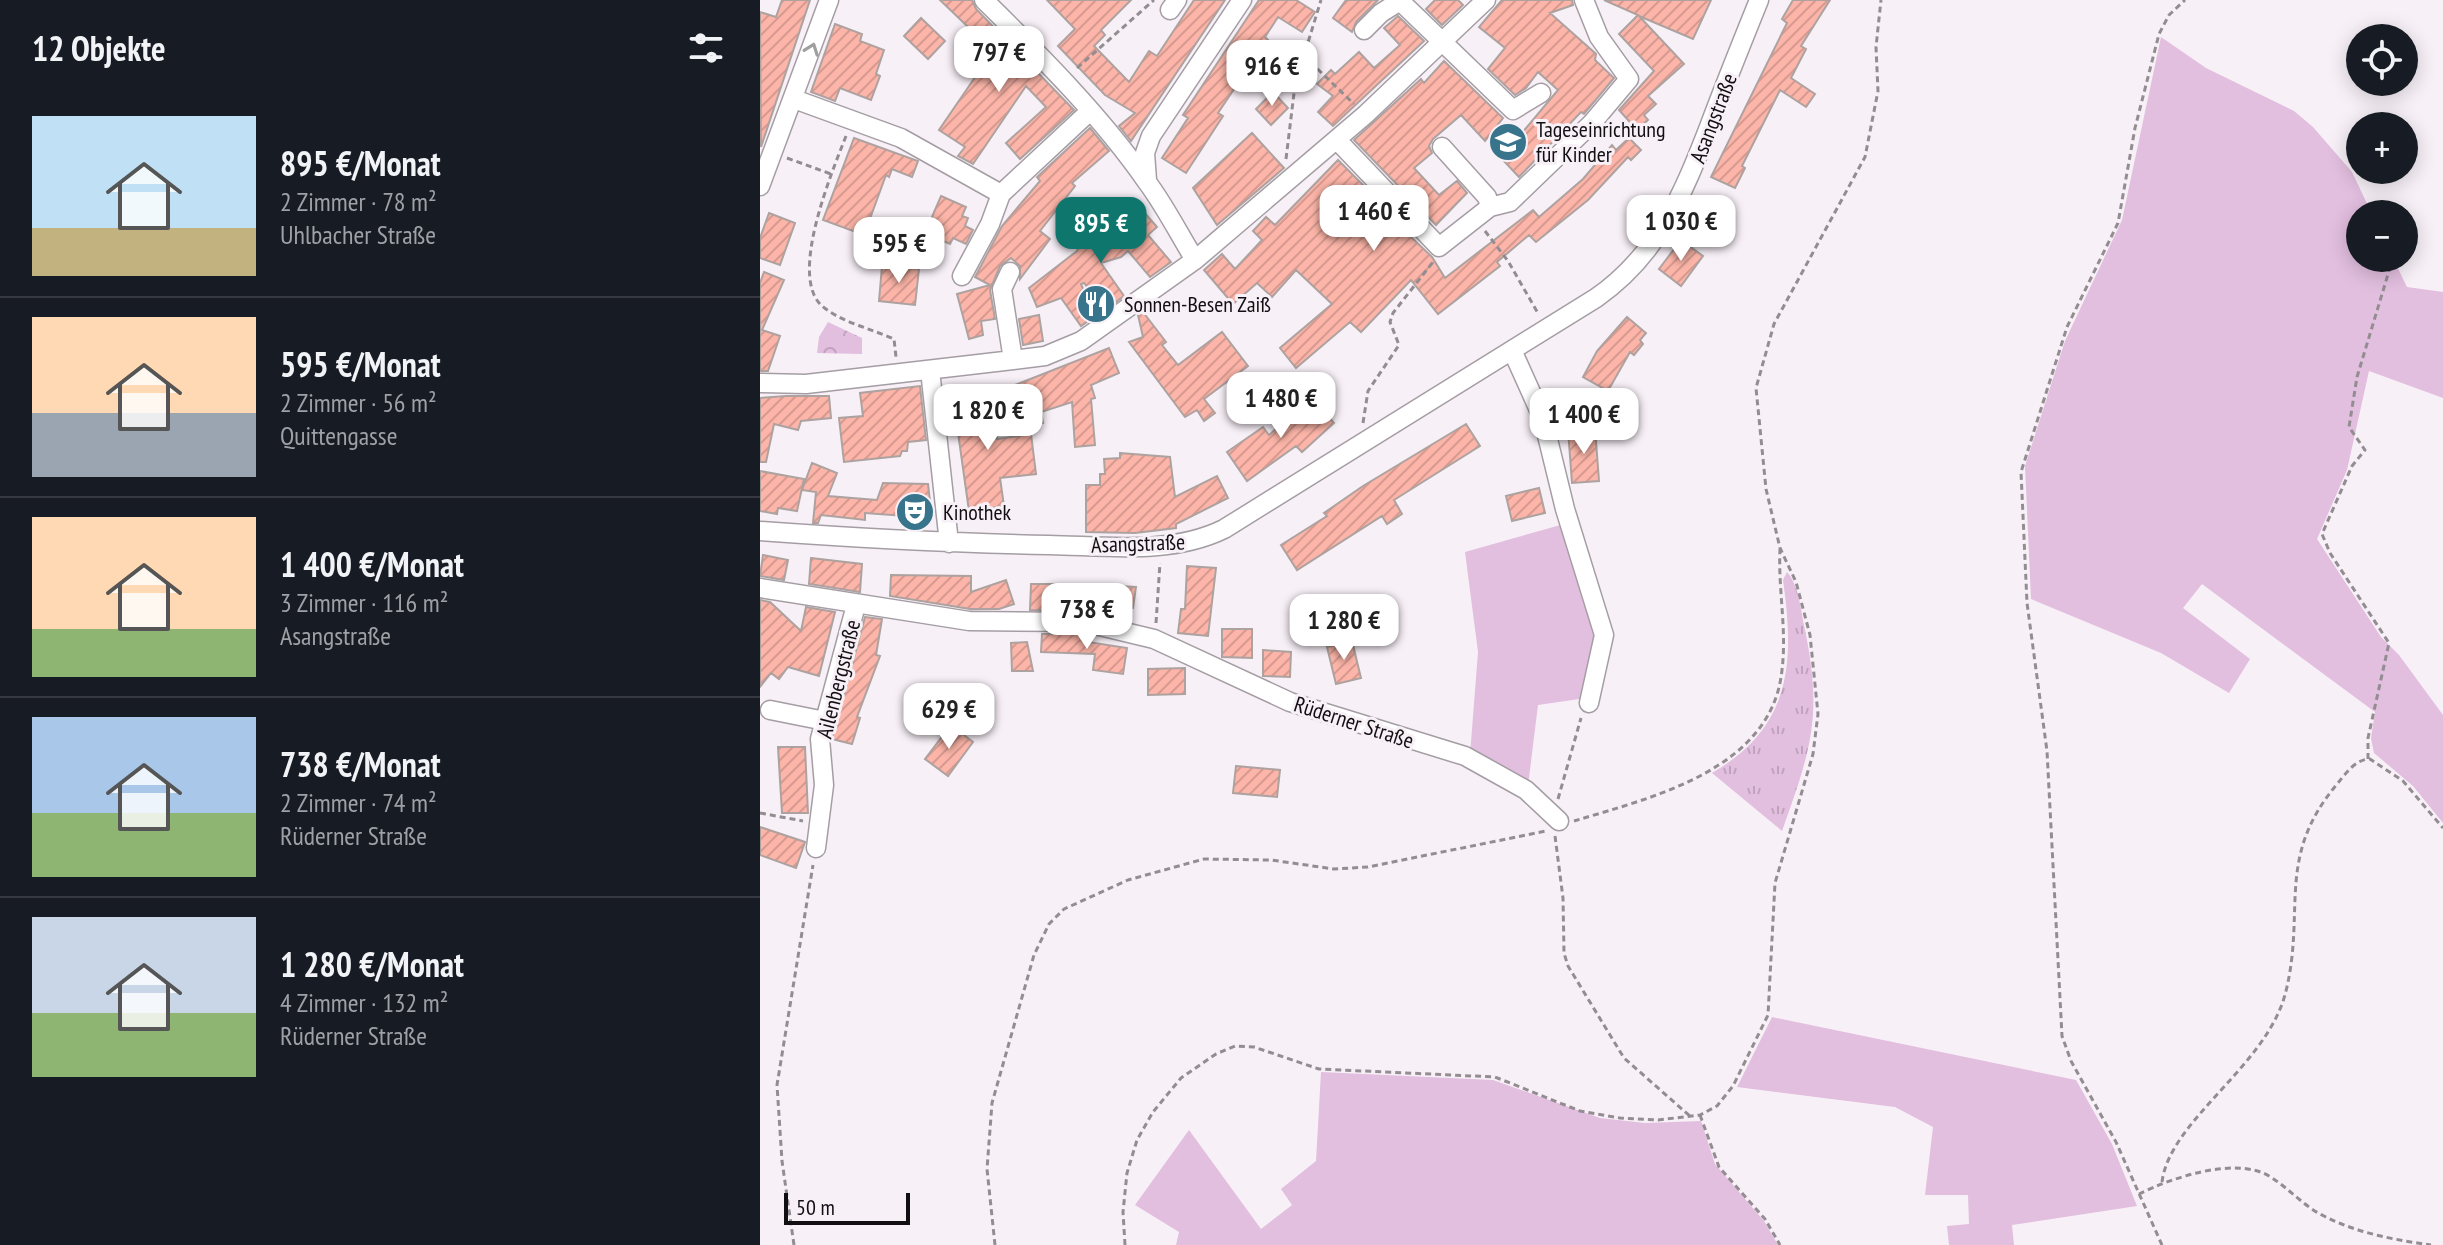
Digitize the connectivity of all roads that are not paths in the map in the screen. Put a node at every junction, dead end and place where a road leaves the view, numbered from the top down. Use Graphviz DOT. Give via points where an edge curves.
graph roads {
  1 [pos="829,0"];
  2 [pos="984,0"];
  3 [pos="1242,0"];
  4 [pos="1486,0"];
  5 [pos="1584,0"];
  6 [pos="1759,0"];
  7 [pos="1364,30"];
  8 [pos="1444,40"];
  9 [pos="1541,93"];
  10 [pos="794,99"];
  11 [pos="1089,112"];
  12 [pos="1337,140"];
  13 [pos="1442,147"];
  14 [pos="773,151"];
  15 [pos="1147,180"];
  16 [pos="760,186"];
  17 [pos="1001,194"];
  18 [pos="1490,207"];
  19 [pos="1195,260"];
  20 [pos="1010,272"];
  21 [pos="962,276"];
  22 [pos="1512,350"];
  23 [pos="1013,360"];
  24 [pos="930,370"];
  25 [pos="760,383"];
  26 [pos="760,531"];
  27 [pos="949,543"];
  28 [pos="760,588"];
  29 [pos="856,605"];
  30 [pos="1589,703"];
  31 [pos="770,710"];
  32 [pos="825,721"];
  33 [pos="1555,821"];
  34 [pos="816,848"];
  10 -- 1 [label="street, one-way"];
  2 -- 11 [label="street"];
  3 -- 15 [label="street" via="1151,136 1145,153"];
  4 -- 8 [label="street"];
  5 -- 18 [label="street" via="1599,37 1629,79 1592,123 1510,202"];
  6 -- 22 [label="street, Asangstraße" via="1687,185 1663,230 1606,291"];
  7 -- 8 [label="street" via="1400,1"];
  8 -- 9 [label="street" via="1513,110"];
  8 -- 12 [label="street"];
  10 -- 14 [label="street"];
  10 -- 17 [label="street" via="849,128 901,138"];
  11 -- 15 [label="street"];
  11 -- 17 [label="street"];
  12 -- 18 [label="street" via="1439,247"];
  12 -- 19 [label="street"];
  13 -- 18 [label="street"];
  14 -- 16 [label="street"];
  15 -- 19 [label="street"];
  17 -- 21 [label="street"];
  19 -- 23 [label="street" via="1081,341 1045,356"];
  20 -- 23 [label="street" via="1002,289"];
  22 -- 27 [label="street, Asangstraße" via="1214,534 1179,546"];
  22 -- 30 [label="street" via="1543,419 1604,635"];
  23 -- 24 [label="street"];
  24 -- 25 [label="street" via="806,384"];
  24 -- 27 [label="street"];
  26 -- 27 [label="street, Asangstraße"];
  28 -- 29 [label="street, Rüderner Straße"];
  29 -- 32 [label="street, Ailenbergstraße"];
  29 -- 33 [label="street, Rüderner Straße" via="969,621 1083,622 1154,639 1290,702 1465,756 1526,790"];
  31 -- 32 [label="street"];
  32 -- 34 [label="street, Ailenbergstraße"];
}
